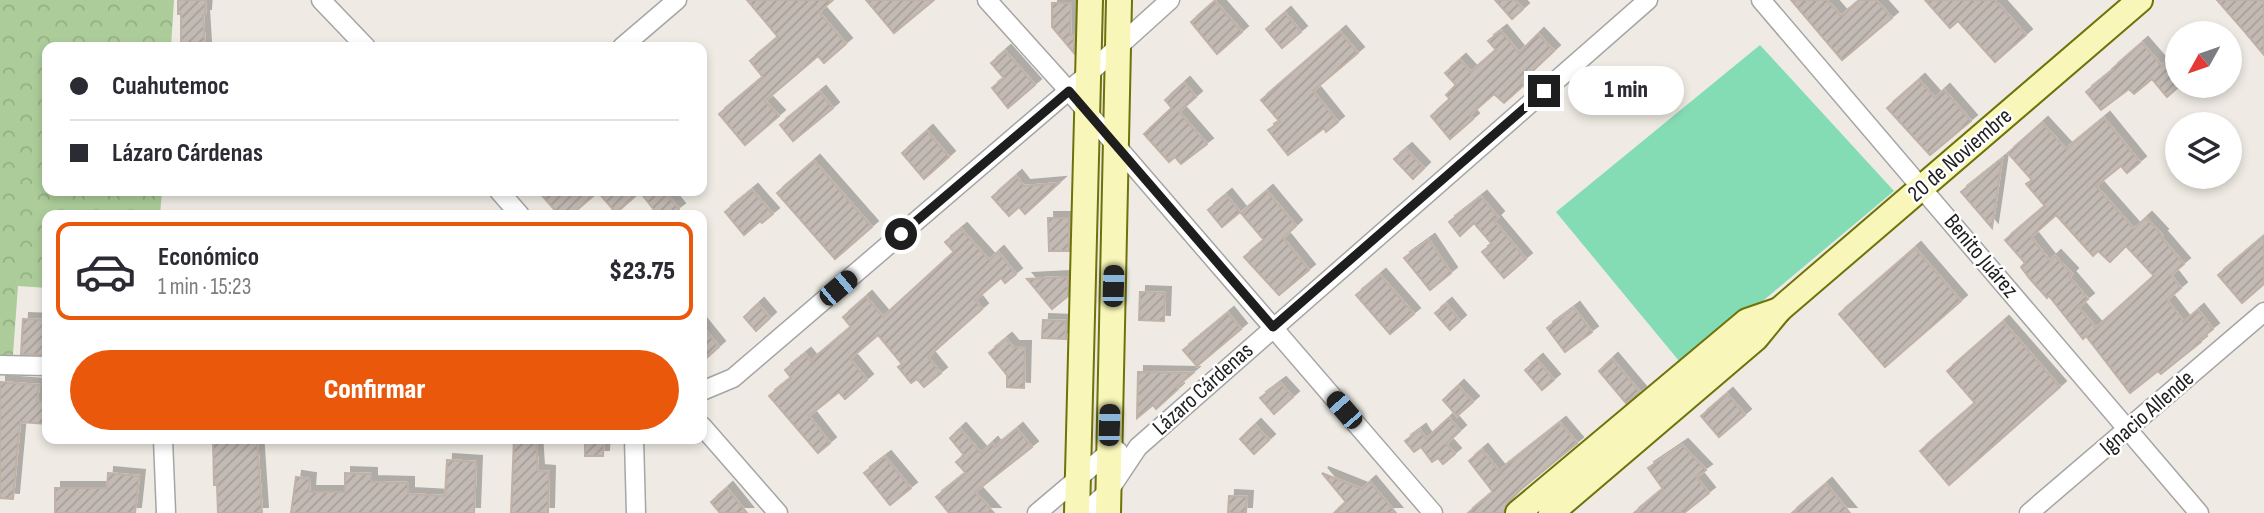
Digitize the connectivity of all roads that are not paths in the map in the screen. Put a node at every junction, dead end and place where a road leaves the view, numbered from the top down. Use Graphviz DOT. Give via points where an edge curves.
graph roads {
  1 [pos="321,0"];
  2 [pos="677,0"];
  3 [pos="987,0"];
  4 [pos="1090,0"];
  5 [pos="1119,0"];
  6 [pos="1170,0"];
  7 [pos="1648,0"];
  8 [pos="1761,0"];
  9 [pos="2140,0"];
  10 [pos="361,42"];
  11 [pos="628,42"];
  12 [pos="1118,47"];
  13 [pos="1088,74"];
  14 [pos="1069,91"];
  15 [pos="1086,113"];
  16 [pos="1117,147"];
  17 [pos="1922,187"];
  18 [pos="503,196"];
  19 [pos="516,210"];
  20 [pos="1780,310"];
  21 [pos="2264,312"];
  22 [pos="1273,327"];
  23 [pos="0,365"];
  24 [pos="42,366"];
  25 [pos="707,389"];
  26 [pos="2127,429"];
  27 [pos="707,432"];
  28 [pos="163,444"];
  29 [pos="634,444"];
  30 [pos="1138,447"];
  31 [pos="1108,453"];
  32 [pos="1077,478"];
  33 [pos="1108,502"];
  34 [pos="166,513"];
  35 [pos="636,513"];
  36 [pos="778,513"];
  37 [pos="1037,513"];
  38 [pos="1077,513"];
  39 [pos="1084,513"];
  40 [pos="1433,513"];
  41 [pos="1518,513"];
  42 [pos="1551,513"];
  43 [pos="2029,513"];
  44 [pos="2199,513"];
  1 -- 10 [label="street"];
  2 -- 11 [label="street"];
  3 -- 14 [label="street"];
  4 -- 13 [label="main road"];
  5 -- 12 [label="main road"];
  6 -- 12 [label="street"];
  7 -- 22 [label="street, Lázaro Cárdenas"];
  8 -- 17 [label="street, Benito Juárez"];
  9 -- 17 [label="main road, 20 de Noviembre"];
  12 -- 13 [label="street"];
  12 -- 16 [label="main road"];
  13 -- 14 [label="street"];
  13 -- 15 [label="main road"];
  14 -- 15 [label="street"];
  14 -- 25 [label="street" via="733,378"];
  15 -- 16 [label="street"];
  15 -- 32 [label="main road"];
  16 -- 22 [label="street"];
  16 -- 31 [label="main road"];
  17 -- 20 [label="main road, 20 de Noviembre"];
  17 -- 26 [label="street, Benito Juárez"];
  18 -- 19 [label="street"];
  20 -- 41 [label="main road, 20 de Noviembre" via="1747,321"];
  20 -- 42 [label="main road, 20 de Noviembre" via="1756,338"];
  21 -- 26 [label="street, Ignacio Allende"];
  22 -- 30 [label="street, Lázaro Cárdenas"];
  22 -- 40 [label="street"];
  23 -- 24 [label="street"];
  26 -- 43 [label="street, Ignacio Allende"];
  26 -- 44 [label="street, Benito Juárez"];
  27 -- 36 [label="street"];
  28 -- 34 [label="street"];
  29 -- 35 [label="street"];
  30 -- 31 [label="street, Lázaro Cárdenas"];
  30 -- 33 [label="street, Lázaro Cárdenas"];
  31 -- 32 [label="street, Lázaro Cárdenas"];
  31 -- 33 [label="main road"];
  32 -- 37 [label="street, Lázaro Cárdenas"];
  32 -- 38 [label="main road"];
  33 -- 39 [label="street, Lázaro Cárdenas"];
}
